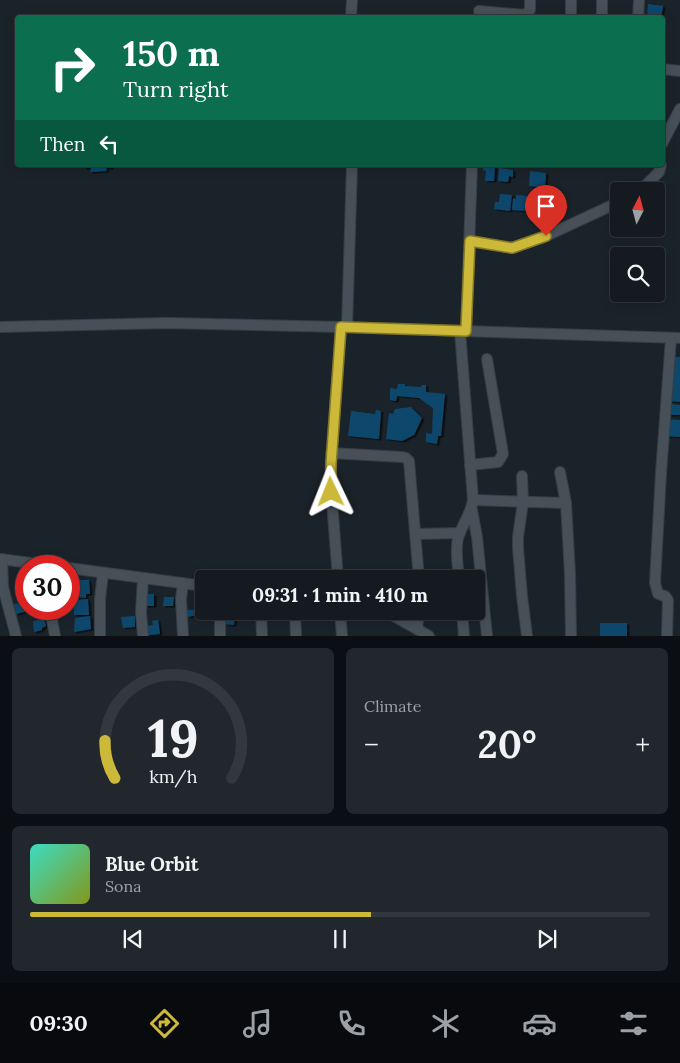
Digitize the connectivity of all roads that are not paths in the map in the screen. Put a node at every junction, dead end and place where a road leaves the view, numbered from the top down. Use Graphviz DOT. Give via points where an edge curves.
graph roads {
  1 [pos="352,0"];
  2 [pos="480,0"];
  3 [pos="530,0"];
  4 [pos="570,0"];
  5 [pos="602,0"];
  6 [pos="639,0"];
  7 [pos="479,14"];
  8 [pos="351,15"];
  9 [pos="571,15"];
  10 [pos="602,15"];
  11 [pos="638,15"];
  12 [pos="665,69"];
  13 [pos="680,71"];
  14 [pos="680,109"];
  15 [pos="665,138"];
  16 [pos="352,167"];
  17 [pos="472,167"];
  18 [pos="660,167"];
  19 [pos="649,182"];
  20 [pos="610,206"];
  21 [pos="470,241"];
  22 [pos="0,327"];
  23 [pos="344,327"];
  24 [pos="463,331"];
  25 [pos="676,338"];
  26 [pos="487,359"];
  27 [pos="331,453"];
  28 [pos="470,465"];
  29 [pos="560,472"];
  30 [pos="522,476"];
  31 [pos="523,502"];
  32 [pos="566,503"];
  33 [pos="472,505"];
  34 [pos="460,533"];
  35 [pos="416,534"];
  36 [pos="1,559"];
  37 [pos="15,561"];
  38 [pos="80,570"];
  39 [pos="337,570"];
  40 [pos="418,570"];
  41 [pos="458,570"];
  42 [pos="478,570"];
  43 [pos="103,573"];
  44 [pos="144,578"];
  45 [pos="183,583"];
  46 [pos="195,585"];
  47 [pos="4,606"];
  48 [pos="52,620"];
  49 [pos="220,620"];
  50 [pos="261,620"];
  51 [pos="295,620"];
  52 [pos="341,620"];
  53 [pos="401,620"];
  54 [pos="421,620"];
  55 [pos="463,620"];
  56 [pos="484,620"];
  57 [pos="423,633"];
  58 [pos="16,636"];
  59 [pos="55,636"];
  60 [pos="100,636"];
  61 [pos="143,636"];
  62 [pos="183,636"];
  63 [pos="220,636"];
  64 [pos="262,636"];
  65 [pos="296,636"];
  66 [pos="342,636"];
  67 [pos="464,636"];
  68 [pos="487,636"];
  69 [pos="527,636"];
  70 [pos="571,636"];
  71 [pos="667,636"];
  1 -- 8 [label="street"];
  2 -- 7 [label="street"];
  3 -- 7 [label="street" via="530,10 525,15"];
  4 -- 9 [label="street"];
  5 -- 10 [label="street"];
  6 -- 11 [label="street"];
  12 -- 13 [label="street"];
  14 -- 15 [label="street"];
  16 -- 23 [label="street"];
  17 -- 21 [label="street"];
  18 -- 19 [label="street"];
  20 -- 21 [label="street" via="512,248"];
  21 -- 24 [label="street"];
  22 -- 23 [label="street" via="167,323"];
  23 -- 24 [label="street"];
  23 -- 27 [label="street"];
  24 -- 25 [label="street"];
  24 -- 28 [label="street"];
  25 -- 71 [label="street" via="663,438 655,583 658,594 668,600"];
  26 -- 28 [label="street" via="503,454 498,462"];
  27 -- 35 [label="street" via="406,458 409,461"];
  27 -- 39 [label="street"];
  28 -- 33 [label="street"];
  29 -- 32 [label="street"];
  30 -- 31 [label="street"];
  31 -- 32 [label="street"];
  31 -- 33 [label="street"];
  31 -- 69 [label="street" via="518,548"];
  32 -- 70 [label="street"];
  33 -- 34 [label="street"];
  33 -- 42 [label="street"];
  34 -- 35 [label="street"];
  34 -- 41 [label="street"];
  35 -- 40 [label="street"];
  36 -- 37 [label="street"];
  36 -- 47 [label="street"];
  38 -- 43 [label="street"];
  43 -- 44 [label="street"];
  43 -- 60 [label="street"];
  44 -- 45 [label="street"];
  44 -- 61 [label="street"];
  45 -- 46 [label="street"];
  45 -- 62 [label="street"];
  47 -- 58 [label="street"];
  48 -- 59 [label="street"];
  49 -- 63 [label="street"];
  50 -- 64 [label="street"];
  51 -- 65 [label="street"];
  52 -- 66 [label="street"];
  53 -- 57 [label="street"];
  54 -- 57 [label="street"];
  55 -- 67 [label="street"];
  56 -- 68 [label="street"];
}
